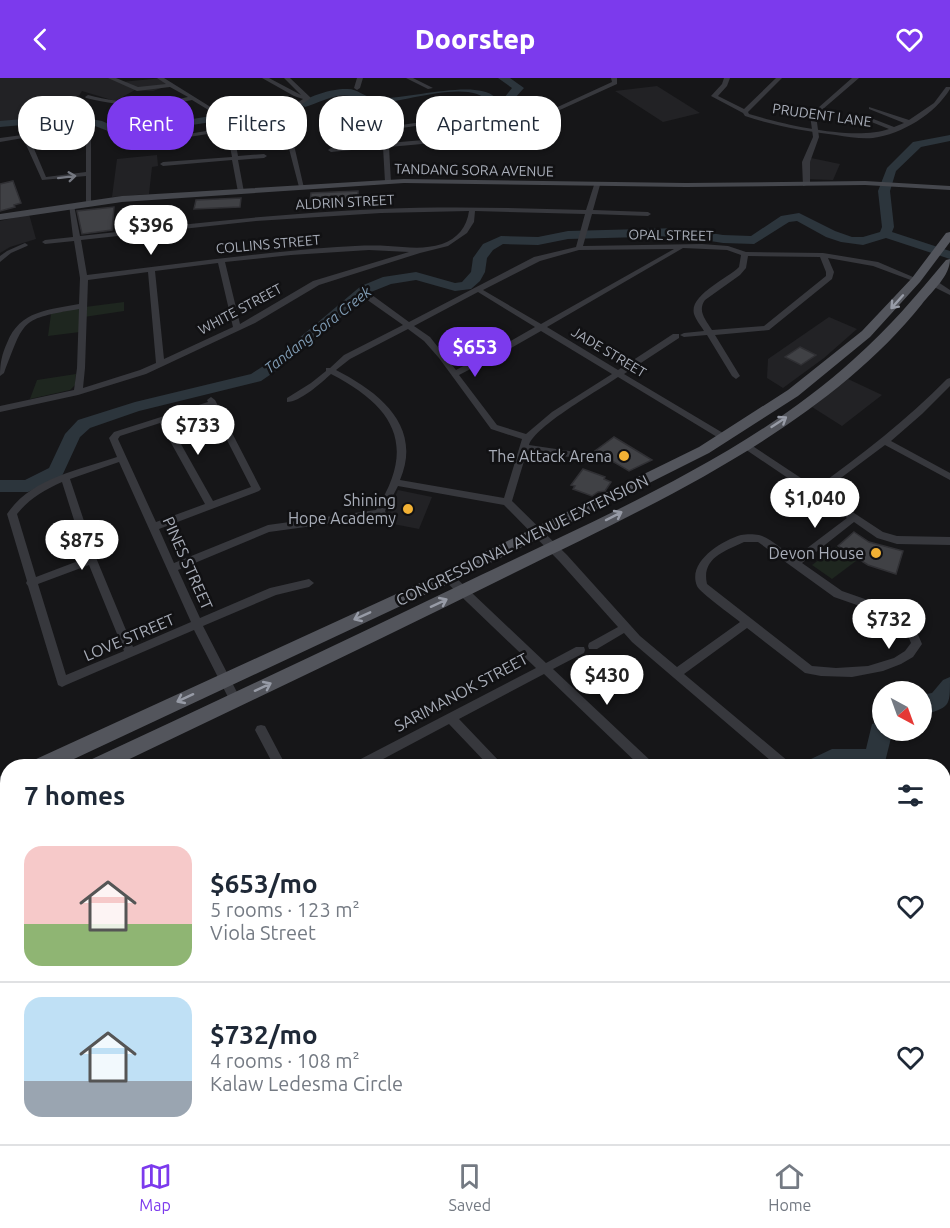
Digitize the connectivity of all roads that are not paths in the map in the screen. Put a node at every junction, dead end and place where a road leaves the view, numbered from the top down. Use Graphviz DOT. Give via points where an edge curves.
graph roads {
  1 [pos="111,78"];
  2 [pos="160,78"];
  3 [pos="265,78"];
  4 [pos="287,78"];
  5 [pos="360,78"];
  6 [pos="409,78"];
  7 [pos="614,78"];
  8 [pos="727,78"];
  9 [pos="779,78"];
  10 [pos="856,78"];
  11 [pos="171,85"];
  12 [pos="357,88"];
  13 [pos="430,88"];
  14 [pos="948,88"];
  15 [pos="189,96"];
  16 [pos="308,98"];
  17 [pos="871,108"];
  18 [pos="746,113"];
  19 [pos="861,116"];
  20 [pos="908,122"];
  21 [pos="893,129"];
  22 [pos="816,130"];
  23 [pos="194,134"];
  24 [pos="18,137"];
  25 [pos="0,140"];
  26 [pos="404,144"];
  27 [pos="31,150"];
  28 [pos="89,150"];
  29 [pos="386,150"];
  30 [pos="264,156"];
  31 [pos="236,160"];
  32 [pos="163,164"];
  33 [pos="89,174"];
  34 [pos="388,182"];
  35 [pos="806,184"];
  36 [pos="597,185"];
  37 [pos="302,187"];
  38 [pos="950,188"];
  39 [pos="241,192"];
  40 [pos="89,203"];
  41 [pos="70,205"];
  42 [pos="472,209"];
  43 [pos="589,212"];
  44 [pos="648,214"];
  45 [pos="0,218"];
  46 [pos="950,235"];
  47 [pos="76,238"];
  48 [pos="45,242"];
  49 [pos="25,245"];
  50 [pos="683,247"];
  51 [pos="579,248"];
  52 [pos="418,250"];
  53 [pos="745,254"];
  54 [pos="823,255"];
  55 [pos="0,260"];
  56 [pos="221,260"];
  57 [pos="950,262"];
  58 [pos="151,269"];
  59 [pos="84,278"];
  60 [pos="916,280"];
  61 [pos="935,284"];
  62 [pos="479,290"];
  63 [pos="950,293"];
  64 [pos="369,297"];
  65 [pos="83,306"];
  66 [pos="409,326"];
  67 [pos="237,328"];
  68 [pos="543,328"];
  69 [pos="710,332"];
  70 [pos="496,354"];
  71 [pos="483,359"];
  72 [pos="160,365"];
  73 [pos="330,370"];
  74 [pos="0,373"];
  75 [pos="619,373"];
  76 [pos="454,374"];
  77 [pos="736,376"];
  78 [pos="950,381"];
  79 [pos="78,392"];
  80 [pos="290,400"];
  81 [pos="0,409"];
  82 [pos="163,420"];
  83 [pos="724,438"];
  84 [pos="526,442"];
  85 [pos="886,442"];
  86 [pos="745,445"];
  87 [pos="576,455"];
  88 [pos="122,459"];
  89 [pos="687,469"];
  90 [pos="950,477"];
  91 [pos="65,478"];
  92 [pos="398,483"];
  93 [pos="816,492"];
  94 [pos="507,502"];
  95 [pos="210,505"];
  96 [pos="381,513"];
  97 [pos="853,518"];
  98 [pos="372,524"];
  99 [pos="153,527"];
  100 [pos="539,533"];
  101 [pos="950,541"];
  102 [pos="553,547"];
  103 [pos="92,560"];
  104 [pos="795,563"];
  105 [pos="172,568"];
  106 [pos="448,577"];
  107 [pos="31,582"];
  108 [pos="309,583"];
  109 [pos="462,592"];
  110 [pos="747,622"];
  111 [pos="197,625"];
  112 [pos="625,628"];
  113 [pos="593,646"];
  114 [pos="580,650"];
  115 [pos="130,653"];
  116 [pos="544,669"];
  117 [pos="677,673"];
  118 [pos="225,680"];
  119 [pos="235,700"];
  120 [pos="450,717"];
  121 [pos="261,730"];
  122 [pos="56,759"];
  123 [pos="112,759"];
  124 [pos="276,759"];
  125 [pos="372,759"];
  126 [pos="489,759"];
  127 [pos="640,759"];
  128 [pos="777,759"];
  1 -- 11 [label="street" via="134,89"];
  2 -- 11 [label="street"];
  3 -- 16 [label="street"];
  4 -- 16 [label="street"];
  5 -- 12 [label="street"];
  6 -- 13 [label="street"];
  7 -- 26 [label="street" via="615,83 509,135"];
  8 -- 18 [label="street, PRUDENT LANE" via="714,96"];
  9 -- 18 [label="street"];
  10 -- 22 [label="street" via="813,115"];
  11 -- 15 [label="street"];
  14 -- 20 [label="street, PRUDENT LANE" via="939,103"];
  16 -- 37 [label="street" via="286,112"];
  17 -- 20 [label="street"];
  18 -- 22 [label="street, PRUDENT LANE"];
  19 -- 21 [label="street"];
  20 -- 21 [label="street, PRUDENT LANE"];
  21 -- 22 [label="street, PRUDENT LANE" via="868,136"];
  22 -- 35 [label="street" via="806,162"];
  23 -- 31 [label="street" via="230,129"];
  24 -- 25 [label="street"];
  27 -- 33 [label="street, one-way" via="44,179"];
  28 -- 33 [label="street"];
  29 -- 34 [label="street"];
  30 -- 31 [label="street"];
  31 -- 32 [label="street"];
  31 -- 39 [label="street"];
  33 -- 40 [label="street"];
  34 -- 36 [label="main road, TANDANG SORA AVENUE"];
  34 -- 37 [label="main road, TANDANG SORA AVENUE"];
  35 -- 36 [label="main road, TANDANG SORA AVENUE"];
  35 -- 38 [label="main road, TANDANG SORA AVENUE"];
  36 -- 43 [label="street"];
  37 -- 39 [label="main road, TANDANG SORA AVENUE"];
  39 -- 40 [label="main road, TANDANG SORA AVENUE"];
  40 -- 41 [label="main road, TANDANG SORA AVENUE"];
  41 -- 45 [label="main road, TANDANG SORA AVENUE"];
  41 -- 47 [label="street"];
  42 -- 43 [label="street, ALDRIN STREET"];
  42 -- 47 [label="street, ALDRIN STREET" via="293,216"];
  42 -- 52 [label="street, WHITE STREET" via="465,232 446,245"];
  43 -- 44 [label="street, ALDRIN STREET"];
  43 -- 51 [label="street"];
  46 -- 60 [label="main road, CONGRESSIONAL AVENUE EXTENSION"];
  47 -- 48 [label="street, ALDRIN STREET"];
  47 -- 59 [label="street"];
  49 -- 55 [label="street"];
  50 -- 51 [label="street, OPAL STREET"];
  50 -- 53 [label="street, OPAL STREET" via="728,248"];
  50 -- 68 [label="street"];
  51 -- 62 [label="street, OPAL STREET" via="537,259"];
  52 -- 56 [label="street, COLLINS STREET" via="361,248"];
  52 -- 67 [label="street, WHITE STREET" via="316,283"];
  53 -- 54 [label="street, OPAL STREET"];
  53 -- 69 [label="street" via="742,268 698,304 698,314"];
  54 -- 60 [label="street, OPAL STREET" via="875,264"];
  54 -- 69 [label="street" via="829,277 766,328"];
  56 -- 58 [label="street, COLLINS STREET"];
  56 -- 67 [label="street"];
  57 -- 61 [label="main road, CONGRESSIONAL AVENUE EXTENSION"];
  58 -- 59 [label="street, COLLINS STREET"];
  58 -- 72 [label="street"];
  59 -- 65 [label="street"];
  60 -- 83 [label="main road, CONGRESSIONAL AVENUE EXTENSION, one-way" via="887,313 835,360"];
  61 -- 63 [label="street"];
  86 -- 61 [label="main road, CONGRESSIONAL AVENUE EXTENSION, one-way" via="844,375 906,318"];
  62 -- 66 [label="street, OPAL STREET"];
  62 -- 68 [label="street, JADE STREET"];
  64 -- 66 [label="street"];
  65 -- 74 [label="street" via="24,322"];
  65 -- 79 [label="street"];
  66 -- 73 [label="street, OPAL STREET" via="347,357"];
  66 -- 76 [label="street" via="427,339"];
  67 -- 72 [label="street, WHITE STREET"];
  68 -- 70 [label="street"];
  68 -- 75 [label="street, JADE STREET"];
  69 -- 75 [label="street" via="680,335"];
  69 -- 77 [label="street"];
  71 -- 76 [label="street"];
  72 -- 79 [label="street, WHITE STREET"];
  73 -- 80 [label="street, OPAL STREET"];
  73 -- 92 [label="street" via="365,388 390,414 402,446"];
  75 -- 83 [label="street, JADE STREET"];
  75 -- 84 [label="street" via="557,413"];
  76 -- 84 [label="street" via="494,427"];
  78 -- 85 [label="street"];
  79 -- 81 [label="street, WHITE STREET"];
  82 -- 88 [label="street, PINES STREET" via="117,434 113,438"];
  82 -- 95 [label="street"];
  82 -- 95 [label="street" via="212,402 256,489"];
  83 -- 89 [label="main road, CONGRESSIONAL AVENUE EXTENSION"];
  84 -- 87 [label="street"];
  84 -- 94 [label="street"];
  85 -- 90 [label="street"];
  85 -- 93 [label="street"];
  86 -- 89 [label="main road, CONGRESSIONAL AVENUE EXTENSION"];
  86 -- 93 [label="street"];
  88 -- 91 [label="street"];
  88 -- 99 [label="street, PINES STREET"];
  89 -- 100 [label="main road, CONGRESSIONAL AVENUE EXTENSION"];
  102 -- 89 [label="main road, CONGRESSIONAL AVENUE EXTENSION, one-way"];
  91 -- 103 [label="street"];
  91 -- 107 [label="street" via="33,493 12,514"];
  92 -- 94 [label="street"];
  92 -- 96 [label="street"];
  93 -- 97 [label="street"];
  94 -- 100 [label="street"];
  95 -- 99 [label="street"];
  96 -- 98 [label="street"];
  96 -- 105 [label="street" via="268,529"];
  97 -- 101 [label="street" via="880,535 897,540"];
  97 -- 104 [label="street"];
  99 -- 105 [label="street, PINES STREET"];
  100 -- 102 [label="street"];
  100 -- 106 [label="main road, CONGRESSIONAL AVENUE EXTENSION"];
  102 -- 109 [label="main road, CONGRESSIONAL AVENUE EXTENSION"];
  102 -- 112 [label="street"];
  103 -- 107 [label="street"];
  103 -- 115 [label="street"];
  104 -- 110 [label="street" via="760,539 743,538 701,564 702,586"];
  104 -- 110 [label="street" via="838,594 907,621 917,644 913,652 892,664 829,674 809,670"];
  105 -- 111 [label="street, PINES STREET"];
  106 -- 109 [label="street"];
  106 -- 118 [label="main road, CONGRESSIONAL AVENUE EXTENSION, one-way"];
  107 -- 115 [label="street, LOVE STREET" via="62,682"];
  108 -- 111 [label="street, LOVE STREET" via="274,591"];
  109 -- 116 [label="street"];
  119 -- 109 [label="main road, CONGRESSIONAL AVENUE EXTENSION, one-way"];
  110 -- 117 [label="street"];
  111 -- 115 [label="street, LOVE STREET"];
  111 -- 118 [label="street, PINES STREET"];
  112 -- 113 [label="street"];
  112 -- 117 [label="street"];
  114 -- 116 [label="street, SARIMANOK STREET"];
  116 -- 120 [label="street, SARIMANOK STREET"];
  116 -- 127 [label="street"];
  117 -- 128 [label="street"];
  118 -- 119 [label="street, PINES STREET"];
  118 -- 122 [label="main road, CONGRESSIONAL AVENUE EXTENSION, one-way"];
  119 -- 123 [label="main road, CONGRESSIONAL AVENUE EXTENSION"];
  120 -- 125 [label="street, SARIMANOK STREET"];
  120 -- 126 [label="street"];
  121 -- 124 [label="street"];
}
